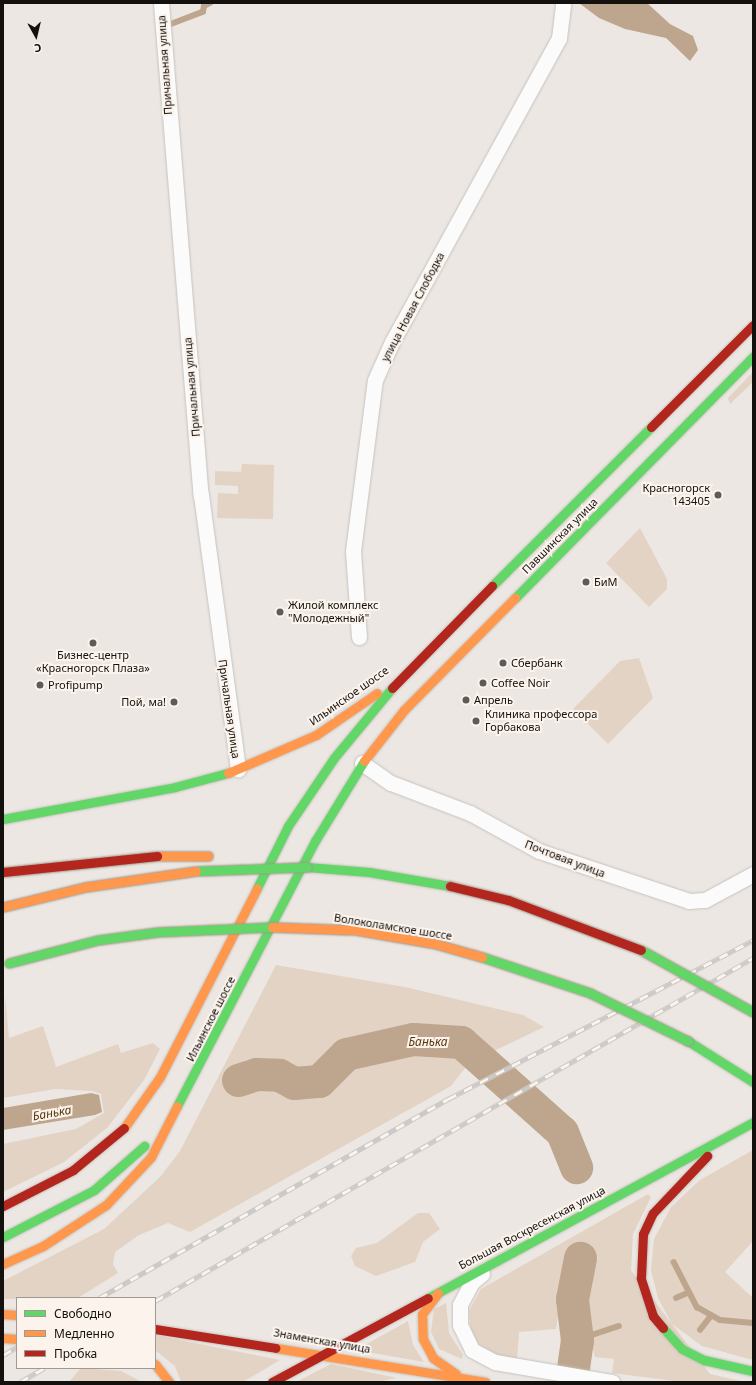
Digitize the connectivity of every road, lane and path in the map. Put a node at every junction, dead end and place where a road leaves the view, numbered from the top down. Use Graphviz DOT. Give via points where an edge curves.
graph roads {
  1 [pos="161,3"];
  2 [pos="563,3"];
  3 [pos="753,325"];
  4 [pos="753,357"];
  5 [pos="359,638"];
  6 [pos="408,669"];
  7 [pos="386,732"];
  8 [pos="362,763"];
  9 [pos="238,770"];
  10 [pos="3,819"];
  11 [pos="216,856"];
  12 [pos="246,858"];
  13 [pos="307,866"];
  14 [pos="3,872"];
  15 [pos="753,874"];
  16 [pos="3,907"];
  17 [pos="6,964"];
  18 [pos="753,1012"];
  19 [pos="753,1082"];
  20 [pos="181,1102"];
  21 [pos="753,1122"];
  22 [pos="732,1133"];
  23 [pos="3,1206"];
  24 [pos="3,1237"];
  25 [pos="499,1260"];
  26 [pos="3,1264"];
  27 [pos="441,1290"];
  28 [pos="3,1314"];
  29 [pos="16,1315"];
  30 [pos="156,1328"];
  31 [pos="3,1338"];
  32 [pos="16,1339"];
  33 [pos="321,1354"];
  34 [pos="156,1365"];
  35 [pos="753,1371"];
  36 [pos="463,1378"];
  37 [pos="606,1381"];
  38 [pos="169,1382"];
  39 [pos="272,1382"];
  40 [pos="484,1382"];
  1 -- 9 [label="street, Причальная улица" via="200,495"];
  2 -- 5 [label="street, улица Новая Слободка" via="560,38 392,342 375,380 353,552"];
  3 -- 6 [label="main road, Павшинская улица"];
  4 -- 7 [label="main road, Павшинская улица"];
  6 -- 9 [label="main road, Ильинское шоссе" via="316,735"];
  6 -- 23 [label="main road" via="334,758 288,826 185,1030 140,1108 122,1128 73,1170"];
  7 -- 8 [label="main road, Ильинское шоссе"];
  8 -- 15 [label="street, Почтовая улица" via="391,783 470,813 539,851 689,901 705,900"];
  8 -- 20 [label="main road, Ильинское шоссе" via="315,841"];
  9 -- 10 [label="main road, Ильинское шоссе" via="175,786"];
  11 -- 14 [label="main road, bridge" via="157,856"];
  12 -- 13 [label="main road, bridge"];
  13 -- 16 [label="main road, bridge" via="174,872 85,887"];
  13 -- 18 [label="main road, bridge" via="370,872 450,886 522,905 666,961"];
  17 -- 19 [label="main road, Волоколамское шоссе, bridge" via="98,940 157,932 295,926 356,930 443,946 541,974 643,1017"];
  20 -- 24 [label="main road" via="126,1165 94,1190"];
  20 -- 26 [label="main road, Ильинское шоссе" via="151,1157 106,1206 49,1243"];
  21 -- 22 [label="main road, Большая Воскресенская улица"];
  22 -- 25 [label="main road, Большая Воскресенская улица"];
  22 -- 35 [label="main road" via="690,1171 653,1213 643,1234 641,1278 654,1316 682,1349 704,1360"];
  25 -- 27 [label="main road, Большая Воскресенская улица"];
  25 -- 37 [label="street" via="472,1282 459,1315 463,1334 482,1359"];
  27 -- 33 [label="main road, Большая Воскресенская улица"];
  27 -- 36 [label="main road" via="422,1314 423,1339 433,1358"];
  28 -- 29 [label="main road"];
  30 -- 33 [label="main road, Знаменская улица"];
  31 -- 32 [label="main road"];
  33 -- 36 [label="main road, Знаменская улица"];
  33 -- 39 [label="main road, Большая Воскресенская улица"];
  34 -- 38 [label="main road"];
  36 -- 40 [label="main road, Знаменская улица"];
}
